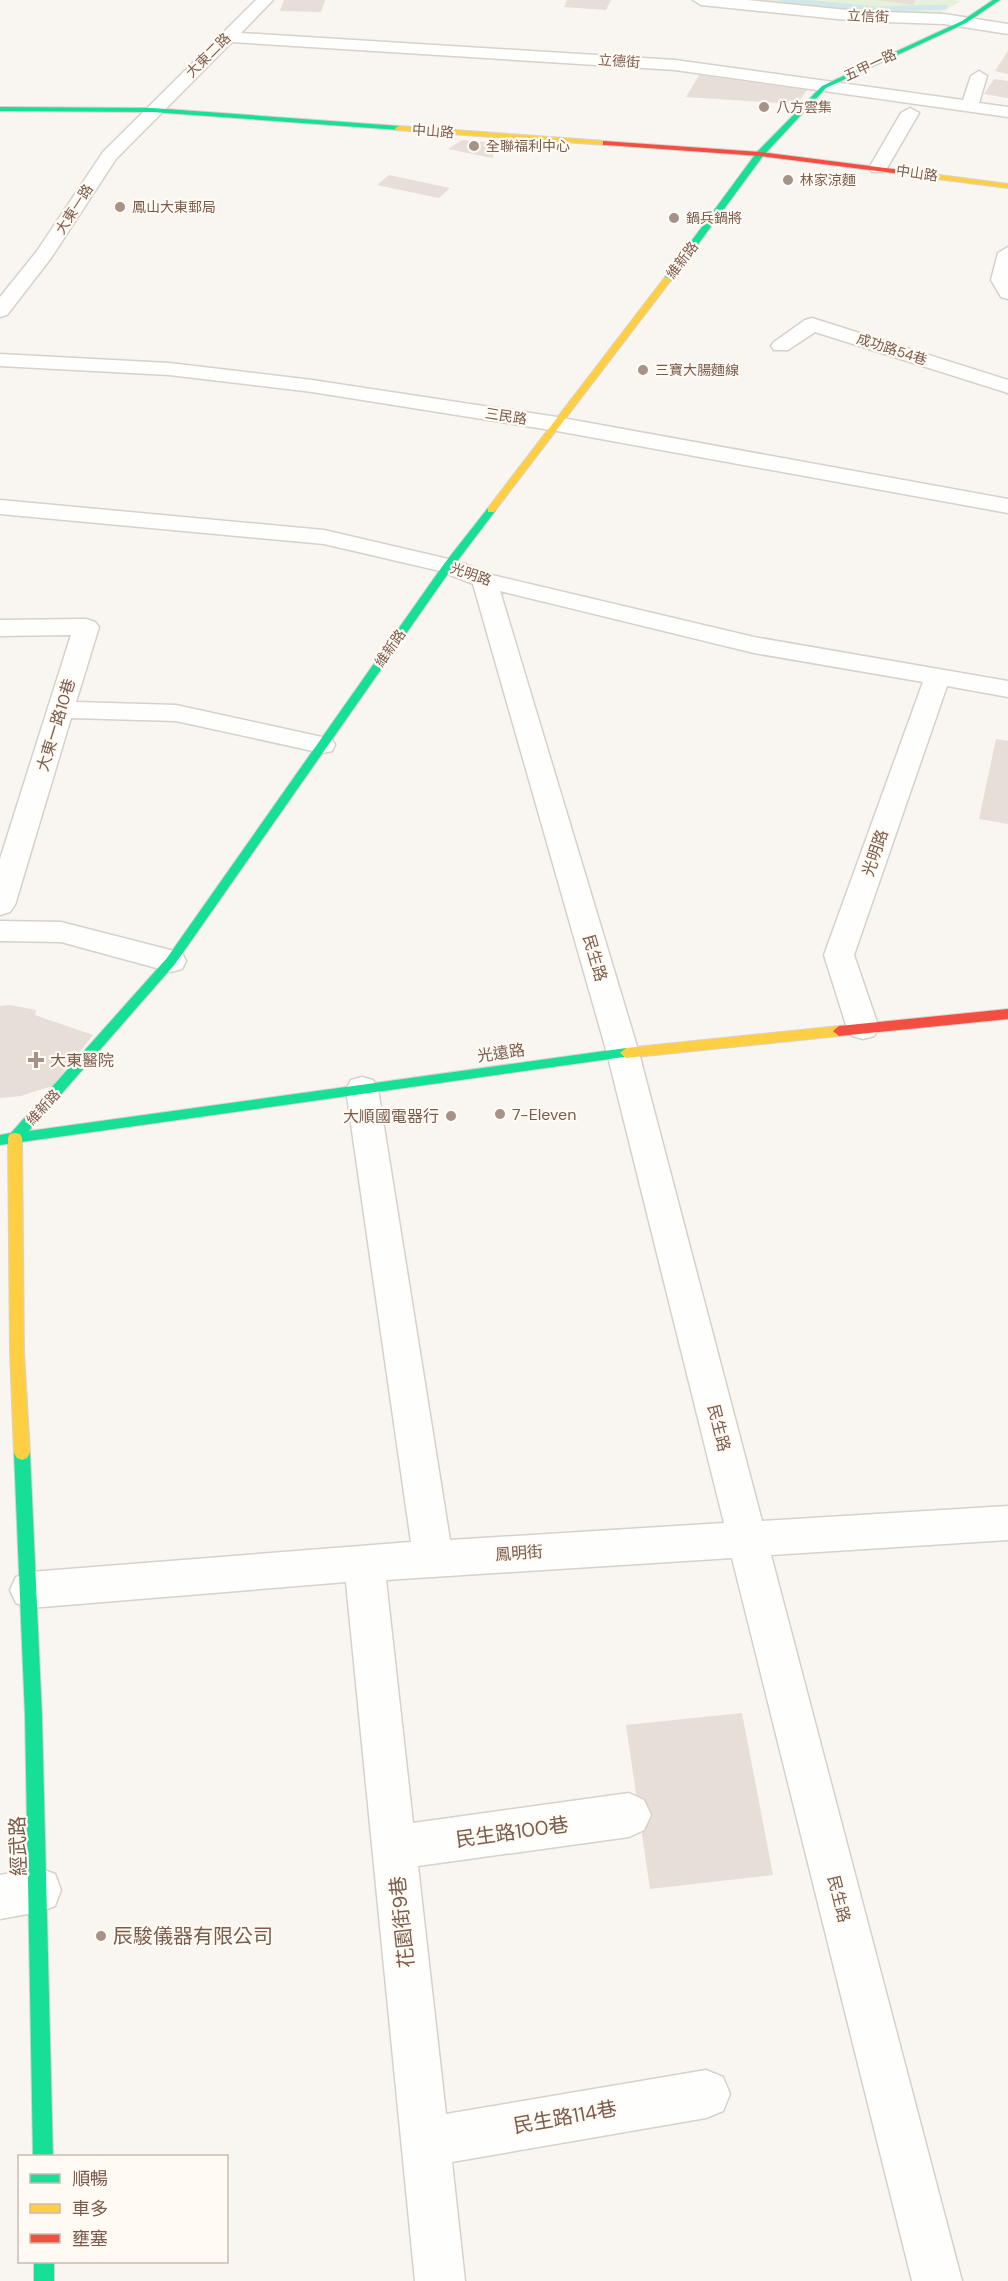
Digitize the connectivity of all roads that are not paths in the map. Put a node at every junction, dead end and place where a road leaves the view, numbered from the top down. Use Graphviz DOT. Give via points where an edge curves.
graph roads {
  1 [pos="265,0"];
  2 [pos="701,0"];
  3 [pos="970,0"];
  4 [pos="995,2"];
  5 [pos="964,21"];
  6 [pos="1008,29"];
  7 [pos="227,37"];
  8 [pos="979,76"];
  9 [pos="824,87"];
  10 [pos="969,107"];
  11 [pos="0,109"];
  12 [pos="152,111"];
  13 [pos="1008,112"];
  14 [pos="910,113"];
  15 [pos="760,154"];
  16 [pos="878,168"];
  17 [pos="1008,186"];
  18 [pos="1008,253"];
  19 [pos="1008,293"];
  20 [pos="0,311"];
  21 [pos="781,346"];
  22 [pos="0,360"];
  23 [pos="1008,387"];
  24 [pos="557,424"];
  25 [pos="1008,506"];
  26 [pos="0,507"];
  27 [pos="448,566"];
  28 [pos="484,580"];
  29 [pos="0,628"];
  30 [pos="937,678"];
  31 [pos="1008,689"];
  32 [pos="61,710"];
  33 [pos="322,745"];
  34 [pos="0,905"];
  35 [pos="0,931"];
  36 [pos="171,961"];
  37 [pos="1008,1014"];
  38 [pos="863,1028"];
  39 [pos="623,1053"];
  40 [pos="362,1089"];
  41 [pos="15,1138"];
  42 [pos="0,1140"];
  43 [pos="1008,1522"];
  44 [pos="748,1539"];
  45 [pos="433,1559"];
  46 [pos="364,1563"];
  47 [pos="30,1590"];
  48 [pos="629,1815"];
  49 [pos="394,1848"];
  50 [pos="20,1893"];
  51 [pos="706,2094"];
  52 [pos="425,2142"];
  53 [pos="43,2155"];
  54 [pos="44,2263"];
  55 [pos="44,2281"];
  56 [pos="440,2281"];
  57 [pos="937,2281"];
  1 -- 7 [label="street, 大東二路"];
  2 -- 5 [label="street, 立信街" via="857,16"];
  3 -- 4 [label="street"];
  4 -- 5 [label="main road, 五甲一路"];
  5 -- 6 [label="street, 立信街"];
  5 -- 9 [label="main road, 五甲一路"];
  7 -- 9 [label="street, 立德街" via="675,65"];
  7 -- 12 [label="street, 大東二路"];
  8 -- 10 [label="street"];
  9 -- 10 [label="street, 立德街"];
  9 -- 15 [label="main road, 五甲一路"];
  10 -- 13 [label="street, 立德街"];
  11 -- 12 [label="main road, 中山路"];
  12 -- 15 [label="main road, 中山路"];
  12 -- 20 [label="street, 大東一路" via="110,156 44,255"];
  14 -- 16 [label="street"];
  15 -- 16 [label="main road, 中山路"];
  15 -- 24 [label="main road, 維新路"];
  16 -- 17 [label="main road, 中山路"];
  18 -- 19 [label="street" via="1001,280"];
  21 -- 23 [label="street, 成功路54巷" via="812,324"];
  22 -- 24 [label="street, 三民路" via="205,373"];
  24 -- 25 [label="street, 三民路"];
  24 -- 27 [label="main road, 維新路"];
  26 -- 27 [label="street, 光明路" via="324,537"];
  27 -- 28 [label="street, 光明路"];
  27 -- 33 [label="main road, 維新路"];
  28 -- 30 [label="street, 光明路" via="754,645"];
  28 -- 39 [label="street, 民生路"];
  29 -- 32 [label="street, 大東一路10巷" via="87,627"];
  30 -- 31 [label="street, 光明路"];
  30 -- 38 [label="street, 光明路" via="839,955"];
  32 -- 33 [label="street" via="176,713"];
  32 -- 34 [label="street, 大東一路10巷"];
  33 -- 36 [label="main road, 維新路"];
  35 -- 36 [label="street" via="61,932"];
  36 -- 41 [label="main road, 維新路"];
  37 -- 38 [label="main road, 光遠路"];
  38 -- 39 [label="main road, 光遠路"];
  39 -- 40 [label="main road, 光遠路"];
  39 -- 44 [label="street, 民生路"];
  40 -- 41 [label="main road, 光遠路"];
  40 -- 45 [label="street"];
  41 -- 42 [label="main road, 光遠路"];
  41 -- 47 [label="main road, 經武路" via="17,1352"];
  43 -- 44 [label="street, 鳳明街"];
  44 -- 45 [label="street, 鳳明街"];
  44 -- 57 [label="street, 民生路"];
  45 -- 46 [label="street, 鳳明街"];
  46 -- 47 [label="street, 鳳明街"];
  46 -- 49 [label="street, 花園街9巷"];
  47 -- 50 [label="main road, 經武路"];
  48 -- 49 [label="street, 民生路100巷"];
  49 -- 52 [label="street, 花園街9巷"];
  50 -- 53 [label="main road, 經武路"];
  51 -- 52 [label="street, 民生路114巷"];
  52 -- 56 [label="street, 花園街9巷"];
  54 -- 55 [label="main road"];
}
